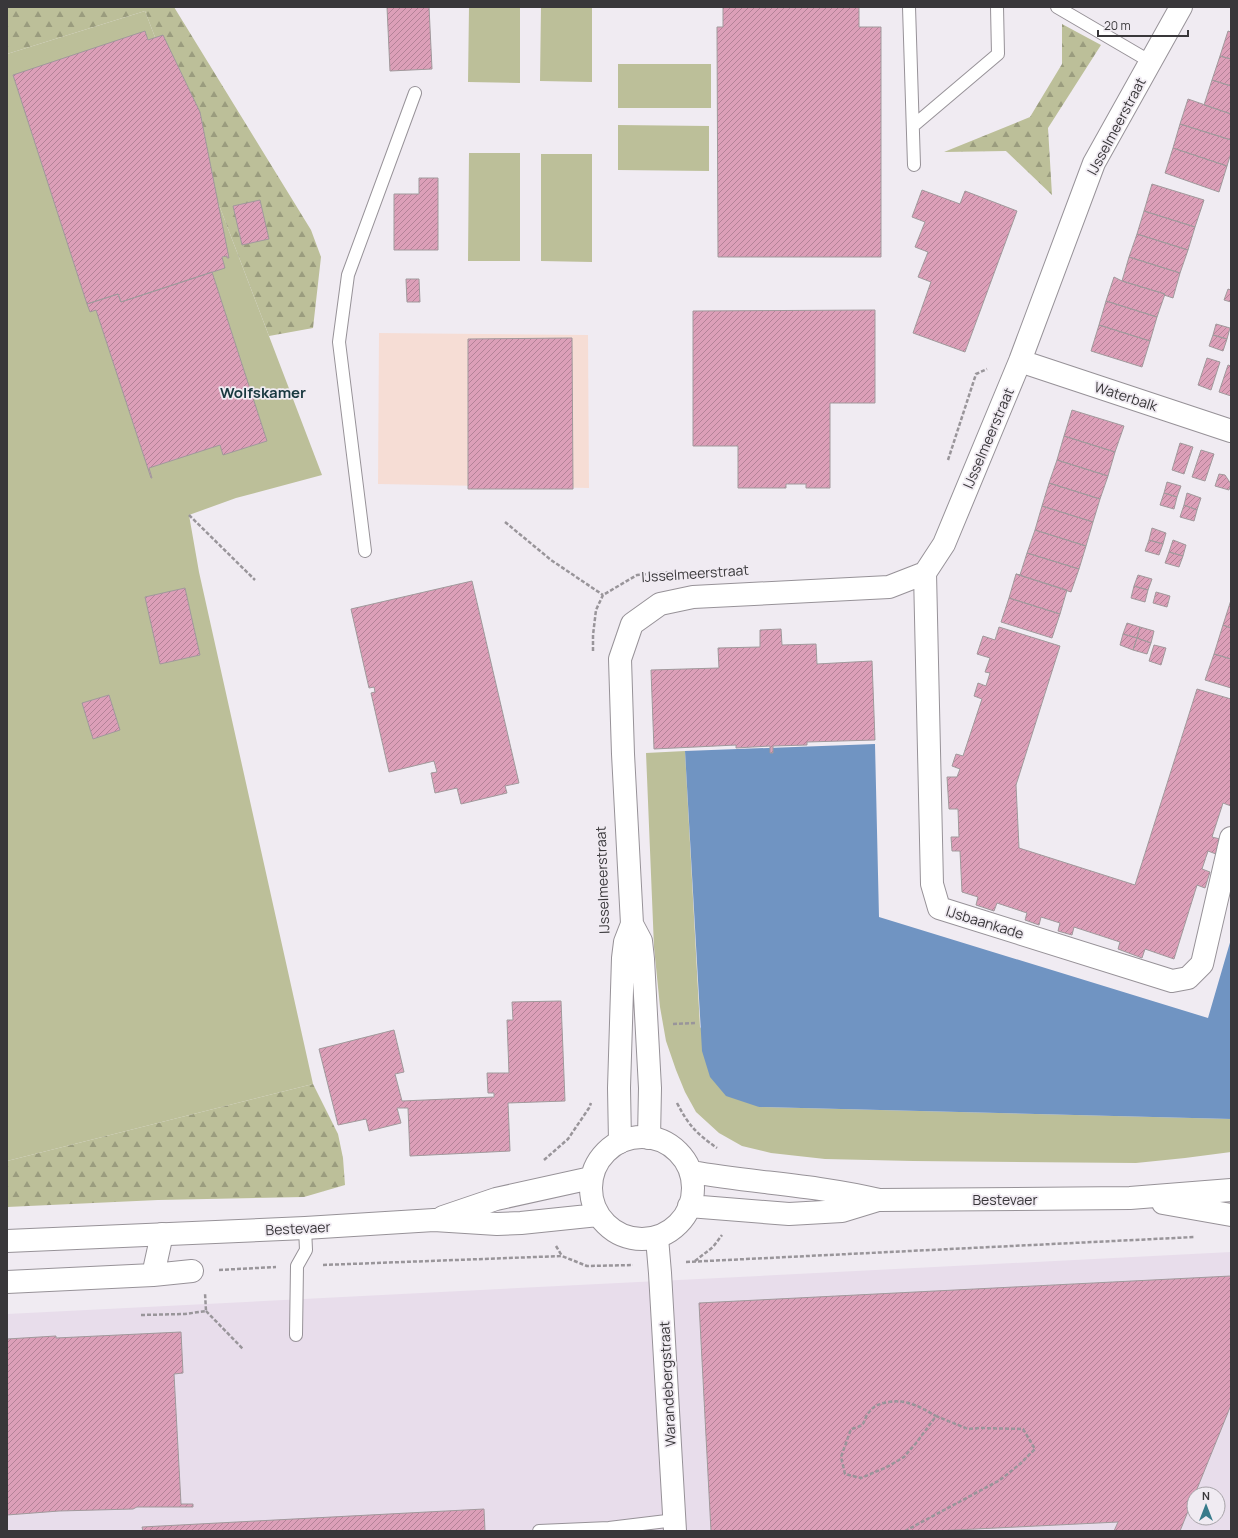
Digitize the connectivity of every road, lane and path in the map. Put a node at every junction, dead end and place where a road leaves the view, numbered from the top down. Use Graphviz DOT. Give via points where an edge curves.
graph roads {
  1 [pos="910,7"];
  2 [pos="997,7"];
  3 [pos="1057,7"];
  4 [pos="1181,7"];
  5 [pos="1151,62"];
  6 [pos="416,93"];
  7 [pos="913,126"];
  8 [pos="914,165"];
  9 [pos="1020,361"];
  10 [pos="1231,431"];
  11 [pos="947,462"];
  12 [pos="189,515"];
  13 [pos="505,522"];
  14 [pos="365,551"];
  15 [pos="676,572"];
  16 [pos="925,573"];
  17 [pos="255,580"];
  18 [pos="603,595"];
  19 [pos="594,659"];
  20 [pos="1231,838"];
  21 [pos="632,924"];
  22 [pos="696,1023"];
  23 [pos="670,1024"];
  24 [pos="619,1088"];
  25 [pos="650,1088"];
  26 [pos="649,1138"];
  27 [pos="620,1142"];
  28 [pos="718,1148"];
  29 [pos="541,1162"];
  30 [pos="692,1172"];
  31 [pos="591,1178"];
  32 [pos="1231,1190"];
  33 [pos="1130,1198"];
  34 [pos="879,1200"];
  35 [pos="690,1206"];
  36 [pos="598,1215"];
  37 [pos="1231,1215"];
  38 [pos="434,1220"];
  39 [pos="305,1228"];
  40 [pos="162,1234"];
  41 [pos="1200,1237"];
  42 [pos="657,1238"];
  43 [pos="7,1241"];
  44 [pos="659,1264"];
  45 [pos="297,1266"];
  46 [pos="199,1271"];
  47 [pos="153,1275"];
  48 [pos="7,1282"];
  49 [pos="206,1311"];
  50 [pos="142,1315"];
  51 [pos="296,1335"];
  52 [pos="243,1349"];
  53 [pos="936,1416"];
  54 [pos="675,1526"];
  55 [pos="609,1529"];
  56 [pos="539,1531"];
  57 [pos="905,1531"];
  1 -- 7 [label="lane"];
  2 -- 7 [label="lane" via="998,54"];
  3 -- 5 [label="lane"];
  4 -- 5 [label="street, IJsselmeerstraat"];
  5 -- 9 [label="street, IJsselmeerstraat" via="1094,163"];
  6 -- 14 [label="lane" via="348,275 338,342"];
  7 -- 8 [label="lane"];
  9 -- 10 [label="street, Waterbalk"];
  9 -- 11 [label="path, IJsselmeerstraat" via="976,374"];
  9 -- 16 [label="street, IJsselmeerstraat" via="944,544"];
  12 -- 17 [label="path"];
  13 -- 18 [label="path" via="551,560"];
  15 -- 18 [label="path, IJsselmeerstraat" via="637,575"];
  16 -- 20 [label="street, IJsbaankade" via="932,884 938,908 1172,981 1188,978 1202,964"];
  16 -- 21 [label="street, IJsselmeerstraat" via="889,587 694,597 660,604 632,624 620,659"];
  18 -- 19 [label="path" via="596,610"];
  21 -- 24 [label="street, IJsselmeerstraat" via="625,942 623,958"];
  21 -- 25 [label="street, IJsselmeerstraat" via="641,941"];
  22 -- 23 [label="path"];
  24 -- 27 [label="street, IJsselmeerstraat"];
  24 -- 29 [label="path" via="595,1091 589,1108 568,1139"];
  25 -- 26 [label="street, IJsselmeerstraat"];
  25 -- 28 [label="path" via="671,1091 685,1119 698,1135"];
  26 -- 27 [label="street" via="636,1136"];
  26 -- 30 [label="street" via="660,1139 680,1152"];
  27 -- 31 [label="street" via="615,1143 599,1158"];
  30 -- 34 [label="street, Bestevaer" via="734,1180 771,1182 850,1193"];
  30 -- 35 [label="street" via="693,1197"];
  31 -- 36 [label="street" via="591,1200"];
  31 -- 38 [label="street, Bestevaer" via="496,1199"];
  32 -- 33 [label="street, Bestevaer"];
  33 -- 34 [label="street, Bestevaer"];
  33 -- 37 [label="street, Bestevaer"];
  34 -- 35 [label="street, Bestevaer" via="842,1211 789,1214"];
  35 -- 42 [label="street" via="687,1215 674,1229"];
  36 -- 38 [label="street, Bestevaer" via="497,1224"];
  36 -- 42 [label="street" via="609,1228 624,1236 640,1240"];
  38 -- 39 [label="street, Bestevaer"];
  39 -- 40 [label="street, Bestevaer"];
  39 -- 45 [label="lane" via="306,1250"];
  40 -- 43 [label="street, Bestevaer"];
  40 -- 47 [label="street"];
  41 -- 44 [label="path"];
  42 -- 44 [label="street, Warandebergstraat"];
  44 -- 45 [label="path" via="587,1266 562,1256"];
  44 -- 54 [label="street, Warandebergstraat"];
  45 -- 46 [label="path"];
  45 -- 51 [label="lane"];
  46 -- 47 [label="street"];
  46 -- 49 [label="path"];
  47 -- 48 [label="street"];
  49 -- 50 [label="path"];
  49 -- 52 [label="path"];
  53 -- 53 [label="path" via="899,1400 878,1404 869,1412 865,1423 851,1429 841,1457 845,1474 861,1478 904,1457"];
  53 -- 57 [label="path" via="968,1429 1023,1429 1034,1449 1000,1480"];
  54 -- 55 [label="lane"];
  55 -- 56 [label="lane"];
}
